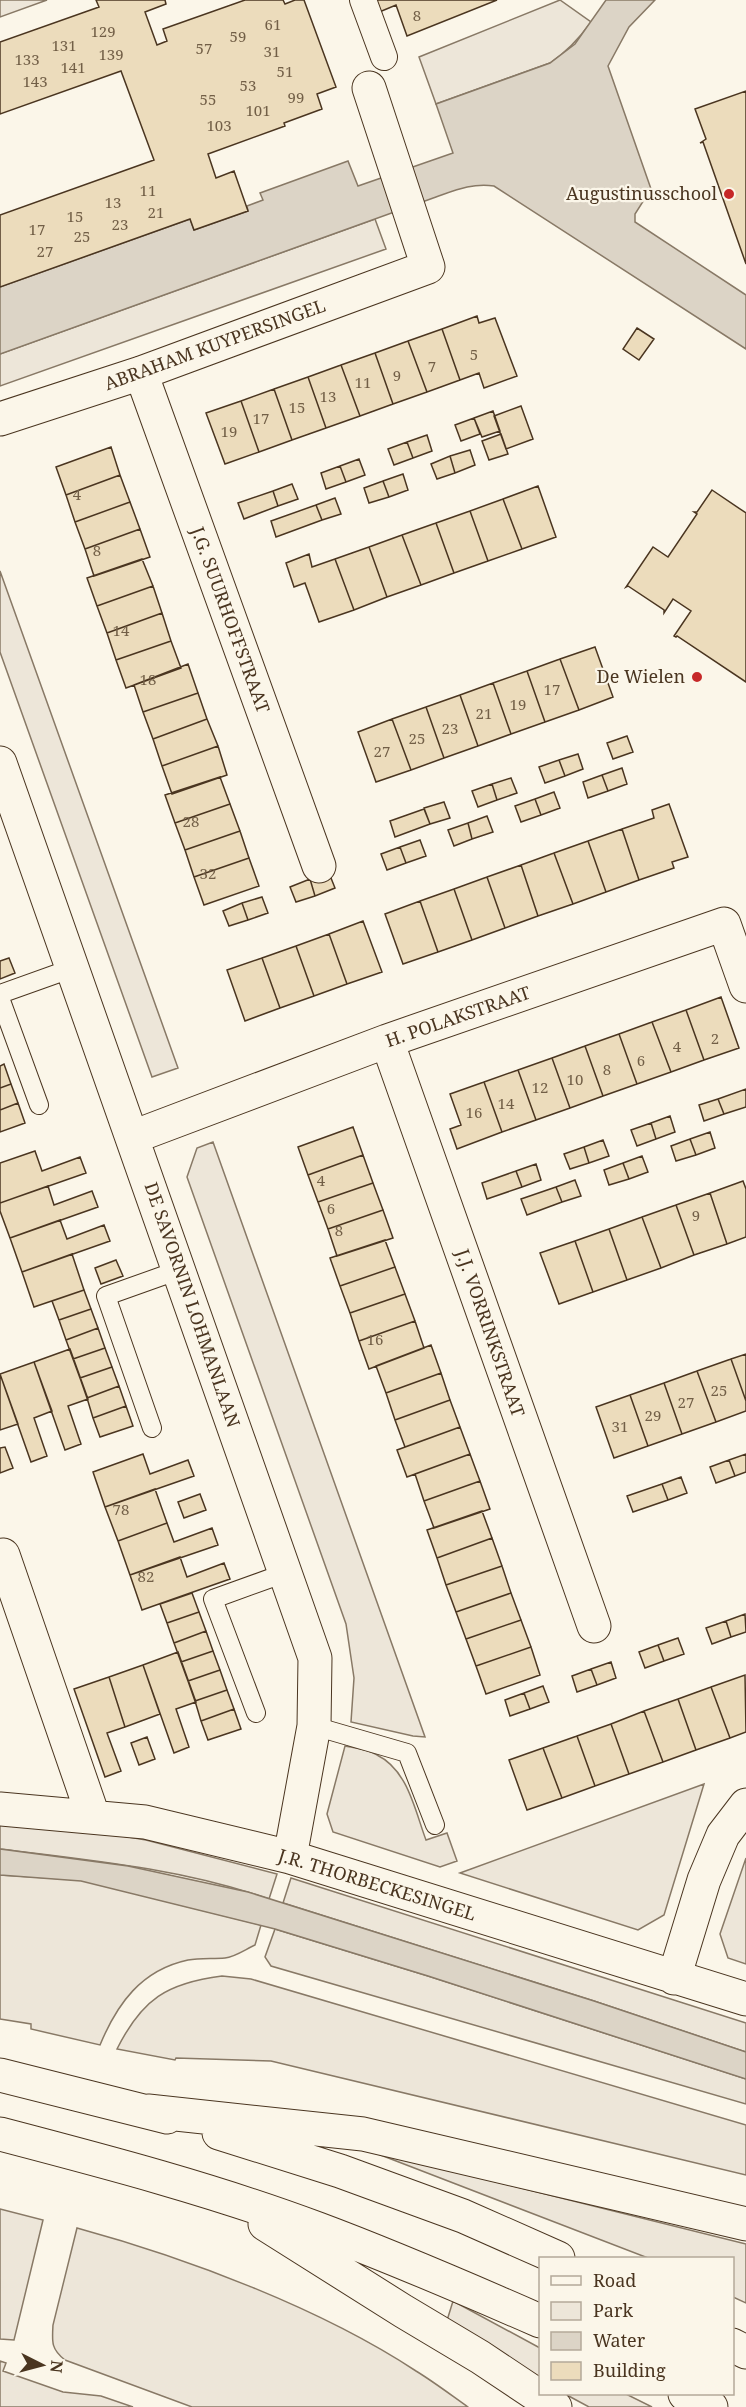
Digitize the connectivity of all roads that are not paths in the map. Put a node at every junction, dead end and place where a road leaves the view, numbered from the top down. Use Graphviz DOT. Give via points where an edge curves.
graph roads {
  1 [pos="363,0"];
  2 [pos="384,57"];
  3 [pos="369,88"];
  4 [pos="141,373"];
  5 [pos="0,419"];
  6 [pos="3,782"];
  7 [pos="319,866"];
  8 [pos="73,968"];
  9 [pos="746,986"];
  10 [pos="0,996"];
  11 [pos="387,1041"];
  12 [pos="39,1105"];
  13 [pos="133,1137"];
  14 [pos="179,1270"];
  15 [pos="152,1428"];
  16 [pos="3,1555"];
  17 [pos="285,1573"];
  18 [pos="594,1626"];
  19 [pos="256,1713"];
  20 [pos="314,1726"];
  21 [pos="746,1805"];
  22 [pos="0,1809"];
  23 [pos="93,1816"];
  24 [pos="435,1825"];
  25 [pos="290,1857"];
  26 [pos="674,1978"];
  27 [pos="746,1999"];
  28 [pos="0,2075"];
  29 [pos="148,2110"];
  30 [pos="0,2134"];
  31 [pos="219,2195"];
  32 [pos="746,2223"];
  33 [pos="554,2257"];
  34 [pos="539,2321"];
  35 [pos="687,2395"];
  36 [pos="555,2407"];
  37 [pos="711,2407"];
  1 -- 2 [label="street"];
  3 -- 4 [label="street, ABRAHAM KUYPERSINGEL" via="428,267"];
  4 -- 5 [label="street, ABRAHAM KUYPERSINGEL"];
  4 -- 7 [label="street, J.G. SUURHOFFSTRAAT"];
  6 -- 8 [label="street, DE SAVORNIN LOHMANLAAN"];
  8 -- 10 [label="lane"];
  8 -- 13 [label="street, DE SAVORNIN LOHMANLAAN"];
  9 -- 11 [label="street, H. POLAKSTRAAT" via="724,924"];
  10 -- 12 [label="lane"];
  11 -- 13 [label="street, H. POLAKSTRAAT"];
  11 -- 18 [label="street, J.J. VORRINKSTRAAT"];
  13 -- 14 [label="street, DE SAVORNIN LOHMANLAAN"];
  14 -- 15 [label="lane" via="106,1296"];
  14 -- 17 [label="street, DE SAVORNIN LOHMANLAAN"];
  16 -- 23 [label="street"];
  17 -- 19 [label="lane" via="213,1599"];
  17 -- 20 [label="street, DE SAVORNIN LOHMANLAAN" via="315,1658"];
  20 -- 24 [label="lane" via="407,1753"];
  20 -- 25 [label="street, DE SAVORNIN LOHMANLAAN"];
  21 -- 26 [label="street" via="723,1835 708,1871"];
  22 -- 23 [label="street, J.R. THORBECKESINGEL"];
  23 -- 25 [label="street, J.R. THORBECKESINGEL" via="145,1822"];
  25 -- 26 [label="street, J.R. THORBECKESINGEL"];
  26 -- 27 [label="street, J.R. THORBECKESINGEL"];
  28 -- 29 [label="street"];
  29 -- 32 [label="street" via="363,2134"];
  29 -- 33 [label="street" via="340,2171 463,2216"];
  30 -- 31 [label="street"];
  31 -- 34 [label="street" via="381,2253"];
  31 -- 36 [label="street" via="480,2356"];
  35 -- 37 [label="street"];
}
